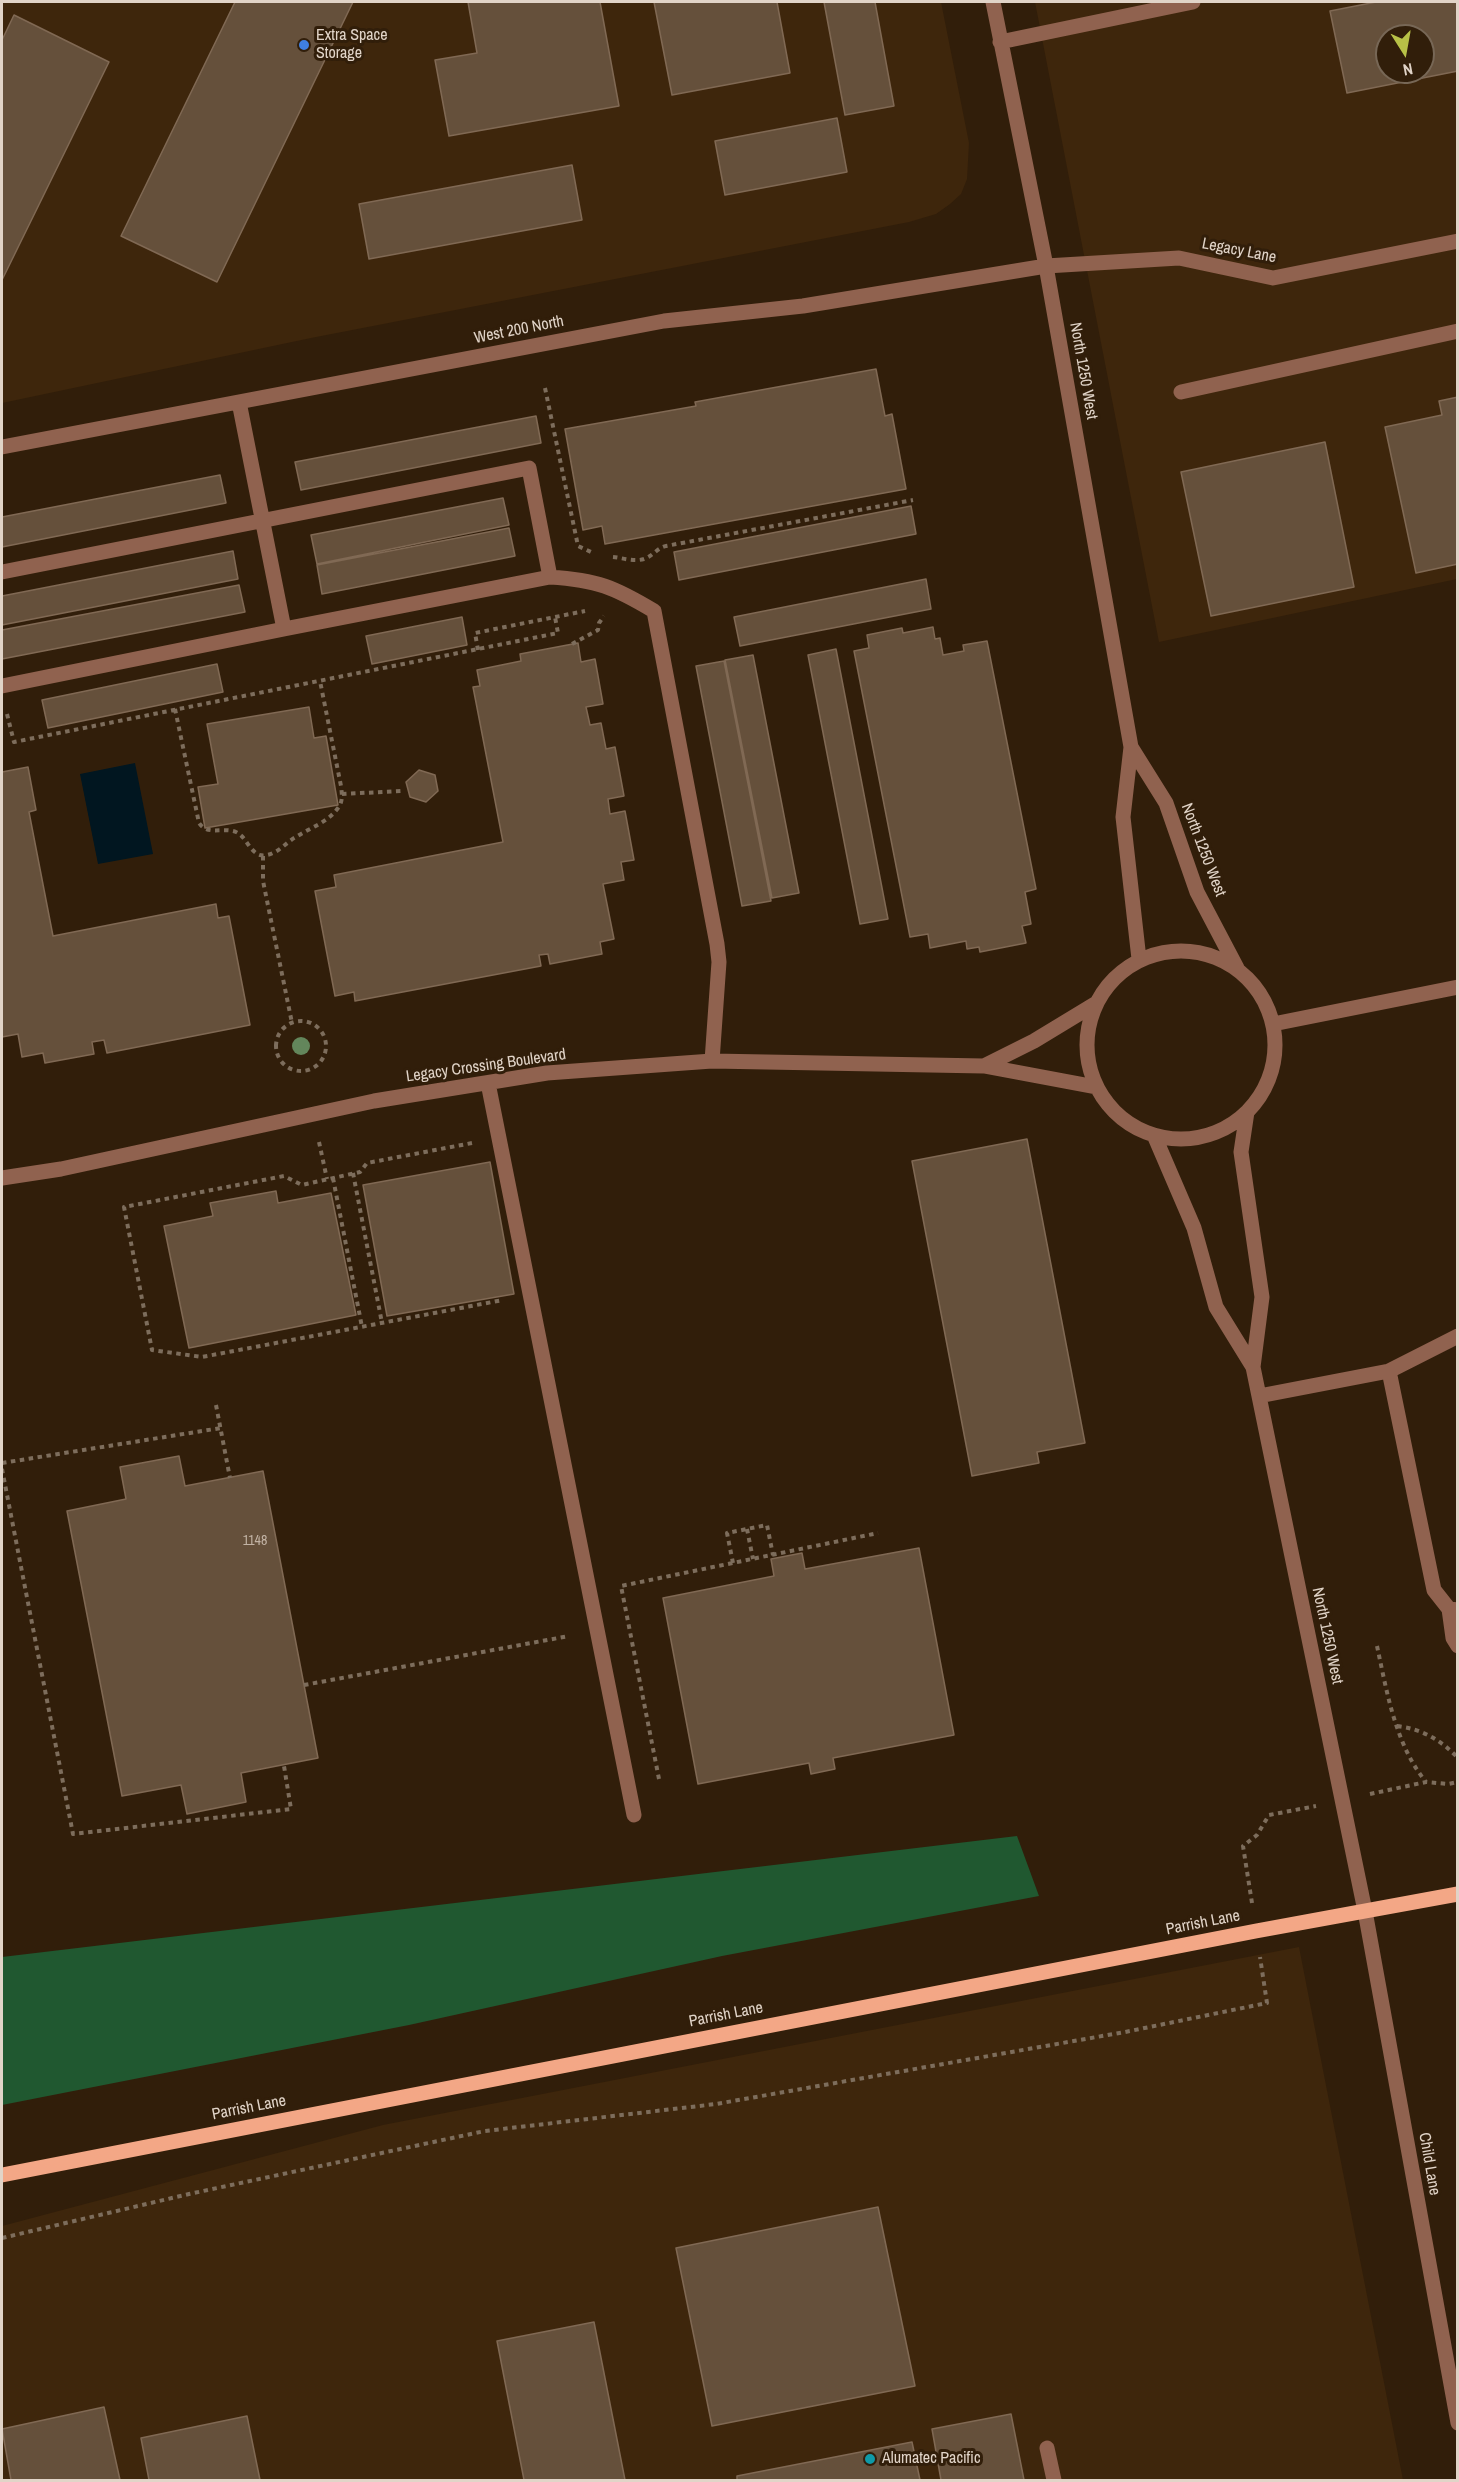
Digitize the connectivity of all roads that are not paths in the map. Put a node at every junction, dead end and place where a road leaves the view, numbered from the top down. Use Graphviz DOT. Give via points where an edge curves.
graph roads {
  1 [pos="993,2"];
  2 [pos="1193,2"];
  3 [pos="1000,42"];
  4 [pos="1458,241"];
  5 [pos="1046,266"];
  6 [pos="1458,331"];
  7 [pos="1181,392"];
  8 [pos="239,402"];
  9 [pos="2,447"];
  10 [pos="262,521"];
  11 [pos="2,572"];
  12 [pos="550,577"];
  13 [pos="284,629"];
  14 [pos="2,686"];
  15 [pos="1131,747"];
  16 [pos="1139,959"];
  17 [pos="1237,968"];
  18 [pos="1458,987"];
  19 [pos="1095,1004"];
  20 [pos="1273,1024"];
  21 [pos="712,1061"];
  22 [pos="984,1066"];
  23 [pos="488,1083"];
  24 [pos="1096,1087"];
  25 [pos="1247,1112"];
  26 [pos="1154,1135"];
  27 [pos="2,1178"];
  28 [pos="1458,1336"];
  29 [pos="1253,1367"];
  30 [pos="1389,1371"];
  31 [pos="1259,1396"];
  32 [pos="1453,1609"];
  33 [pos="1458,1646"];
  34 [pos="634,1815"];
  35 [pos="1458,1894"];
  36 [pos="1365,1911"];
  37 [pos="2,2175"];
  38 [pos="1458,2423"];
  39 [pos="1047,2448"];
  40 [pos="1054,2481"];
  1 -- 3 [label="street, North 1250 West"];
  2 -- 3 [label="street"];
  3 -- 5 [label="street, North 1250 West"];
  4 -- 5 [label="street, Legacy Lane" via="1274,278 1179,258"];
  5 -- 8 [label="street, West 200 North" via="803,306 664,321"];
  5 -- 15 [label="street, North 1250 West"];
  6 -- 7 [label="street"];
  8 -- 9 [label="street, West 200 North"];
  8 -- 10 [label="street"];
  10 -- 11 [label="street"];
  10 -- 12 [label="street" via="529,468"];
  10 -- 13 [label="street"];
  12 -- 13 [label="street"];
  12 -- 21 [label="street" via="583,579 618,590 654,611 717,944"];
  13 -- 14 [label="street"];
  15 -- 16 [label="street, North 1250 West" via="1123,817"];
  15 -- 17 [label="street, North 1250 West" via="1166,804 1197,892"];
  16 -- 17 [label="street" via="1186,950 1218,957"];
  16 -- 19 [label="street" via="1123,970"];
  17 -- 20 [label="street" via="1261,994"];
  18 -- 20 [label="street"];
  19 -- 22 [label="street"];
  19 -- 24 [label="street" via="1088,1025 1088,1066"];
  20 -- 25 [label="street" via="1275,1054 1265,1088"];
  21 -- 22 [label="street, Legacy Crossing Boulevard"];
  21 -- 23 [label="street, Legacy Crossing Boulevard" via="547,1073"];
  22 -- 24 [label="street, Legacy Crossing Boulevard"];
  23 -- 27 [label="street, Legacy Crossing Boulevard" via="374,1101 61,1169"];
  23 -- 34 [label="street"];
  24 -- 26 [label="street" via="1119,1117"];
  25 -- 26 [label="street" via="1205,1135 1177,1139"];
  25 -- 29 [label="street, North 1250 West" via="1241,1152 1262,1297"];
  26 -- 29 [label="street, North 1250 West" via="1194,1228 1216,1307"];
  28 -- 30 [label="street"];
  29 -- 31 [label="street, North 1250 West"];
  30 -- 31 [label="street"];
  30 -- 32 [label="street" via="1434,1590"];
  31 -- 36 [label="street, North 1250 West"];
  32 -- 33 [label="street" via="1453,1638"];
  35 -- 36 [label="main road, Parrish Lane"];
  36 -- 37 [label="main road, Parrish Lane"];
  36 -- 38 [label="street, Child Lane"];
  39 -- 40 [label="street"];
}
